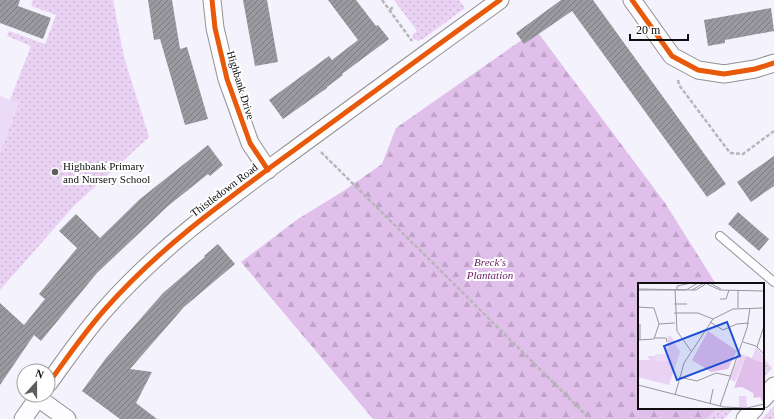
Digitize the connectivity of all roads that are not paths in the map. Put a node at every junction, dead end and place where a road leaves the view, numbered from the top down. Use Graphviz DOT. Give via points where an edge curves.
graph roads {
  1 [pos="212,0"];
  2 [pos="500,0"];
  3 [pos="632,0"];
  4 [pos="774,63"];
  5 [pos="268,170"];
  6 [pos="720,236"];
  7 [pos="774,282"];
  8 [pos="56,373"];
  9 [pos="774,386"];
  10 [pos="764,398"];
  11 [pos="34,403"];
  12 [pos="48,403"];
  13 [pos="754,409"];
  14 [pos="23,419"];
  15 [pos="67,419"];
  16 [pos="744,419"];
  1 -- 5 [label="street, Highbank Drive" via="215,28 227,79 250,143"];
  2 -- 5 [label="street, Thistledown Road"];
  3 -- 4 [label="street" via="672,56 698,70 724,74"];
  5 -- 8 [label="street, Thistledown Road" via="184,233 144,269 84,334"];
  6 -- 7 [label="lane"];
  9 -- 10 [label="street"];
  11 -- 14 [label="street"];
  12 -- 15 [label="street"];
  13 -- 16 [label="street"];
}
